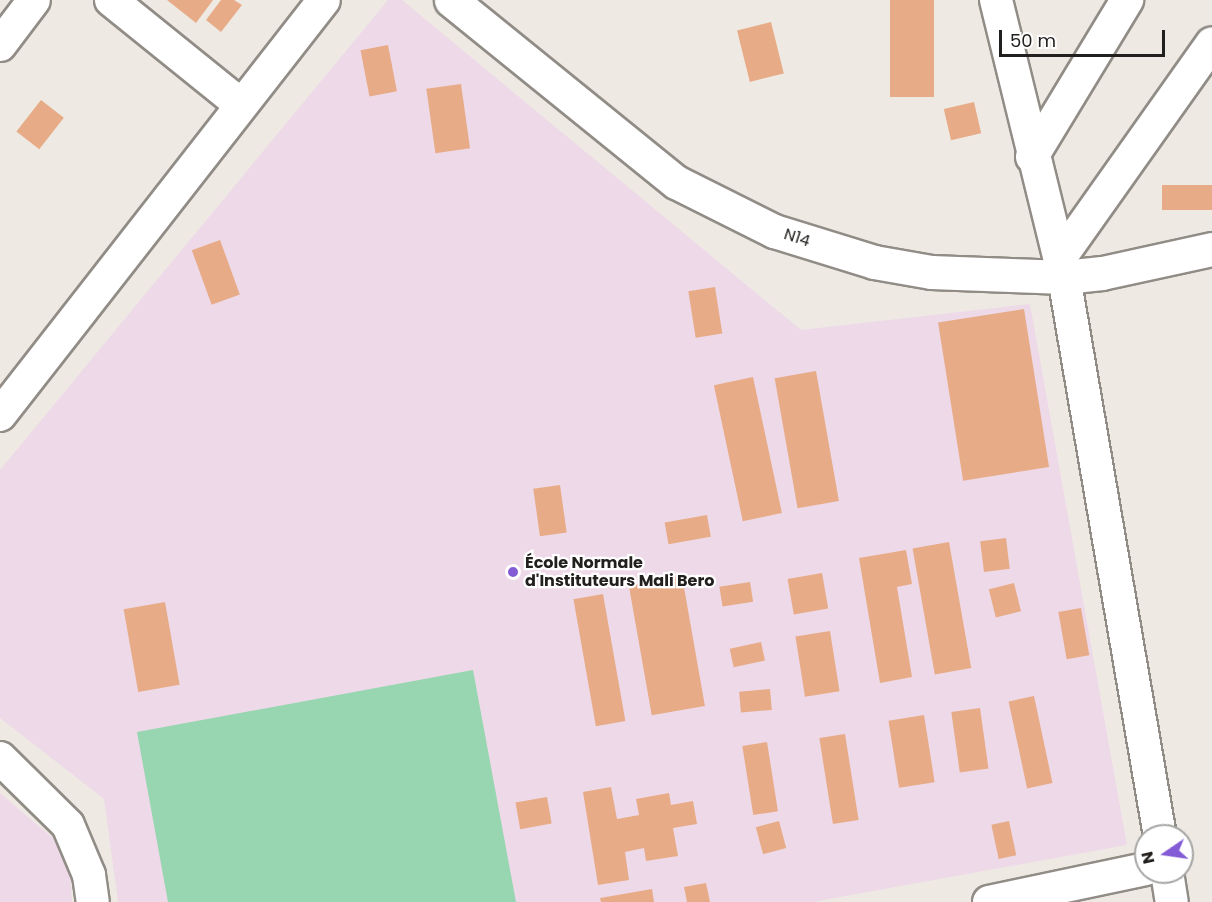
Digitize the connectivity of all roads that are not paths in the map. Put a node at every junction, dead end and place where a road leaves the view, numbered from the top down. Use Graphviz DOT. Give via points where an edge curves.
graph roads {
  1 [pos="34,0"];
  2 [pos="111,0"];
  3 [pos="324,0"];
  4 [pos="451,0"];
  5 [pos="996,0"];
  6 [pos="1127,0"];
  7 [pos="1212,43"];
  8 [pos="0,45"];
  9 [pos="240,104"];
  10 [pos="1032,157"];
  11 [pos="1212,249"];
  12 [pos="1062,267"];
  13 [pos="0,415"];
  14 [pos="0,758"];
  15 [pos="1158,824"];
  16 [pos="1134,872"];
  17 [pos="1169,884"];
  18 [pos="93,902"];
  19 [pos="988,902"];
  20 [pos="1172,902"];
  1 -- 8 [label="street"];
  2 -- 9 [label="street"];
  3 -- 9 [label="street"];
  4 -- 12 [label="main road, N14" via="676,182 774,231 874,262 908,268"];
  5 -- 10 [label="street"];
  6 -- 10 [label="street"];
  7 -- 12 [label="street"];
  9 -- 13 [label="street"];
  10 -- 12 [label="street"];
  11 -- 12 [label="main road, N14" via="1102,273"];
  12 -- 15 [label="street"];
  14 -- 18 [label="street" via="68,825 90,875"];
  16 -- 19 [label="street"];
  17 -- 20 [label="street"];
}
